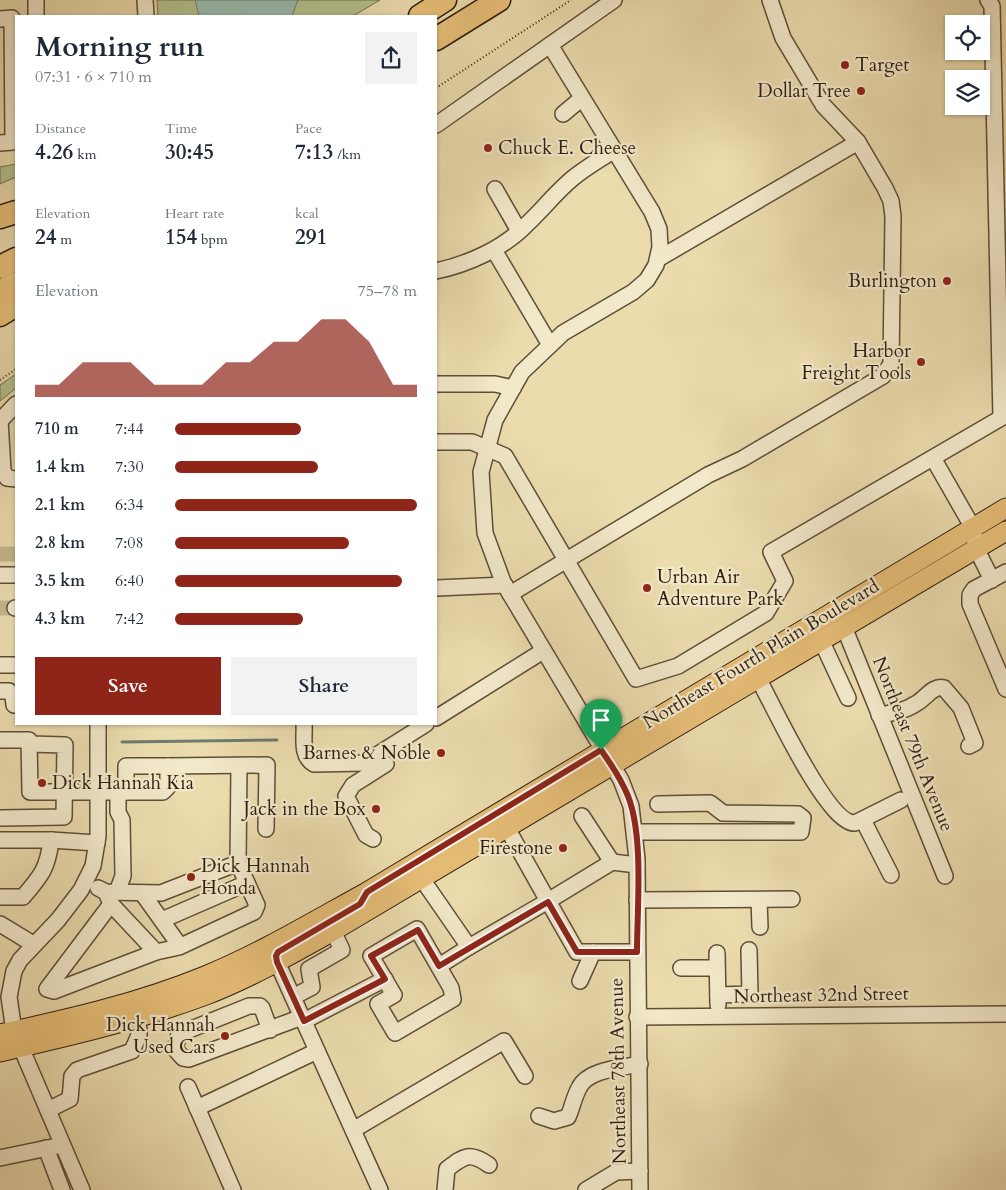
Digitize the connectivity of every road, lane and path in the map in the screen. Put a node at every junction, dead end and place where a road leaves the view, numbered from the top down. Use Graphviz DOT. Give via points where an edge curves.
graph roads {
  1 [pos="36,0"];
  2 [pos="145,0"];
  3 [pos="445,0"];
  4 [pos="499,0"];
  5 [pos="571,0"];
  6 [pos="614,0"];
  7 [pos="770,0"];
  8 [pos="988,0"];
  9 [pos="36,15"];
  10 [pos="146,15"];
  11 [pos="422,15"];
  12 [pos="0,19"];
  13 [pos="437,38"];
  14 [pos="550,45"];
  15 [pos="437,87"];
  16 [pos="582,98"];
  17 [pos="563,114"];
  18 [pos="437,124"];
  19 [pos="858,142"];
  20 [pos="0,143"];
  21 [pos="614,150"];
  22 [pos="495,189"];
  23 [pos="15,212"];
  24 [pos="0,217"];
  25 [pos="519,231"];
  26 [pos="494,250"];
  27 [pos="658,259"];
  28 [pos="15,260"];
  29 [pos="0,267"];
  30 [pos="437,271"];
  31 [pos="15,284"];
  32 [pos="0,291"];
  33 [pos="15,306"];
  34 [pos="0,315"];
  35 [pos="550,345"];
  36 [pos="15,370"];
  37 [pos="0,380"];
  38 [pos="437,384"];
  39 [pos="513,388"];
  40 [pos="15,405"];
  41 [pos="0,420"];
  42 [pos="437,442"];
  43 [pos="488,448"];
  44 [pos="933,458"];
  45 [pos="15,480"];
  46 [pos="1006,508"];
  47 [pos="972,528"];
  48 [pos="1006,531"];
  49 [pos="976,548"];
  50 [pos="564,561"];
  51 [pos="1006,572"];
  52 [pos="0,575"];
  53 [pos="15,575"];
  54 [pos="992,580"];
  55 [pos="437,588"];
  56 [pos="507,589"];
  57 [pos="844,627"];
  58 [pos="821,640"];
  59 [pos="543,651"];
  60 [pos="0,665"];
  61 [pos="15,665"];
  62 [pos="758,678"];
  63 [pos="1006,689"];
  64 [pos="0,691"];
  65 [pos="848,698"];
  66 [pos="14,705"];
  67 [pos="880,715"];
  68 [pos="437,717"];
  69 [pos="98,725"];
  70 [pos="304,725"];
  71 [pos="424,725"];
  72 [pos="0,740"];
  73 [pos="29,744"];
  74 [pos="969,746"];
  75 [pos="606,757"];
  76 [pos="386,764"];
  77 [pos="168,766"];
  78 [pos="238,766"];
  79 [pos="65,792"];
  80 [pos="98,792"];
  81 [pos="122,792"];
  82 [pos="902,800"];
  83 [pos="658,804"];
  84 [pos="582,816"];
  85 [pos="0,818"];
  86 [pos="863,820"];
  87 [pos="507,828"];
  88 [pos="266,829"];
  89 [pos="636,832"];
  90 [pos="373,839"];
  91 [pos="0,840"];
  92 [pos="51,840"];
  93 [pos="97,843"];
  94 [pos="612,862"];
  95 [pos="238,864"];
  96 [pos="637,865"];
  97 [pos="891,875"];
  98 [pos="945,876"];
  99 [pos="422,879"];
  100 [pos="86,881"];
  101 [pos="247,883"];
  102 [pos="367,892"];
  103 [pos="142,893"];
  104 [pos="112,896"];
  105 [pos="0,897"];
  106 [pos="792,899"];
  107 [pos="637,900"];
  108 [pos="759,900"];
  109 [pos="548,902"];
  110 [pos="162,920"];
  111 [pos="0,924"];
  112 [pos="760,927"];
  113 [pos="418,930"];
  114 [pos="333,931"];
  115 [pos="33,944"];
  116 [pos="180,946"];
  117 [pos="469,948"];
  118 [pos="749,950"];
  119 [pos="156,952"];
  120 [pos="593,952"];
  121 [pos="637,952"];
  122 [pos="277,962"];
  123 [pos="439,966"];
  124 [pos="681,968"];
  125 [pos="6,975"];
  126 [pos="385,979"];
  127 [pos="580,981"];
  128 [pos="718,995"];
  129 [pos="293,997"];
  130 [pos="428,1013"];
  131 [pos="1006,1014"];
  132 [pos="718,1016"];
  133 [pos="637,1017"];
  134 [pos="138,1018"];
  135 [pos="303,1019"];
  136 [pos="270,1030"];
  137 [pos="12,1037"];
  138 [pos="317,1051"];
  139 [pos="0,1052"];
  140 [pos="640,1064"];
  141 [pos="525,1076"];
  142 [pos="188,1087"];
  143 [pos="197,1108"];
  144 [pos="48,1110"];
  145 [pos="539,1116"];
  146 [pos="353,1130"];
  147 [pos="62,1145"];
  148 [pos="46,1148"];
  149 [pos="0,1158"];
  150 [pos="489,1165"];
  151 [pos="640,1171"];
  152 [pos="62,1190"];
  153 [pos="82,1190"];
  154 [pos="233,1190"];
  155 [pos="380,1190"];
  156 [pos="445,1190"];
  157 [pos="586,1190"];
  158 [pos="640,1190"];
  1 -- 9 [label="street"];
  2 -- 10 [label="street"];
  3 -- 11 [label="highway"];
  4 -- 13 [label="highway"];
  5 -- 15 [label="path"];
  6 -- 14 [label="street"];
  7 -- 19 [label="street" via="783,38 823,105"];
  8 -- 44 [label="street" via="992,6 1002,418"];
  12 -- 20 [label="street" via="12,18 13,133 13,142"];
  14 -- 16 [label="street"];
  14 -- 18 [label="street"];
  16 -- 17 [label="street"];
  16 -- 21 [label="street"];
  19 -- 27 [label="street"];
  19 -- 50 [label="street" via="885,188 892,208 893,357 888,370 883,376"];
  21 -- 25 [label="street" via="575,177"];
  21 -- 27 [label="street" via="659,229"];
  22 -- 25 [label="street"];
  23 -- 24 [label="highway"];
  25 -- 26 [label="street"];
  26 -- 30 [label="street"];
  26 -- 35 [label="street"];
  27 -- 35 [label="street, Northeast 78th Avenue" via="647,280 633,292 563,333"];
  28 -- 29 [label="highway"];
  31 -- 32 [label="highway"];
  33 -- 34 [label="highway"];
  35 -- 39 [label="street, Northeast 78th Avenue" via="522,372"];
  36 -- 37 [label="path"];
  38 -- 39 [label="street" via="495,384"];
  39 -- 43 [label="street, Northeast 78th Avenue" via="494,420"];
  40 -- 41 [label="street"];
  41 -- 45 [label="street" via="3,471 7,478"];
  42 -- 43 [label="street" via="472,442"];
  43 -- 50 [label="street" via="505,456"];
  43 -- 56 [label="street, Northeast 78th Avenue" via="481,472 485,533"];
  44 -- 47 [label="street"];
  44 -- 50 [label="street" via="771,552 785,580 766,613 678,666 636,680"];
  46 -- 47 [label="main road, Northeast Fourth Plain Boulevard"];
  47 -- 49 [label="street"];
  47 -- 75 [label="main road, Northeast Fourth Plain Boulevard"];
  48 -- 49 [label="main road, Northeast Fourth Plain Boulevard"];
  49 -- 54 [label="street"];
  49 -- 57 [label="main road, Northeast Fourth Plain Boulevard"];
  50 -- 56 [label="street"];
  51 -- 54 [label="street"];
  52 -- 53 [label="street"];
  54 -- 63 [label="street" via="974,589 970,604"];
  55 -- 56 [label="street"];
  56 -- 59 [label="street, Northeast 78th Avenue"];
  57 -- 58 [label="main road, Northeast Fourth Plain Boulevard"];
  57 -- 67 [label="street, Northeast 79th Avenue"];
  58 -- 62 [label="main road, Northeast Fourth Plain Boulevard"];
  58 -- 65 [label="street"];
  59 -- 68 [label="street"];
  59 -- 75 [label="street, Northeast 78th Avenue"];
  60 -- 61 [label="street"];
  62 -- 75 [label="main road, Northeast Fourth Plain Boulevard"];
  62 -- 86 [label="street" via="812,780 842,819 850,823"];
  64 -- 66 [label="street" via="9,691"];
  67 -- 74 [label="street" via="901,712 934,689 944,688 961,708 975,744"];
  67 -- 98 [label="street, Northeast 79th Avenue"];
  69 -- 80 [label="street"];
  70 -- 71 [label="street" via="305,751 310,762 353,765 364,763"];
  72 -- 73 [label="street" via="29,740"];
  73 -- 79 [label="street" via="30,792"];
  73 -- 79 [label="street" via="65,744"];
  75 -- 87 [label="main road, Northeast Fourth Plain Boulevard"];
  75 -- 89 [label="street, Northeast 78th Avenue" via="628,796"];
  75 -- 102 [label="main road, Northeast Fourth Plain Boulevard"];
  76 -- 90 [label="street" via="353,785 346,796 366,835"];
  77 -- 78 [label="street"];
  77 -- 81 [label="street" via="126,766"];
  77 -- 81 [label="street" via="168,787 163,792"];
  78 -- 88 [label="street" via="267,765"];
  78 -- 95 [label="street"];
  79 -- 80 [label="street"];
  79 -- 85 [label="street" via="64,818"];
  80 -- 81 [label="street"];
  80 -- 93 [label="street"];
  81 -- 104 [label="street" via="118,812 122,820 123,876"];
  82 -- 86 [label="street"];
  83 -- 89 [label="street" via="710,804 723,813 798,814 803,818 803,826 801,832"];
  84 -- 94 [label="street"];
  86 -- 97 [label="street"];
  87 -- 99 [label="main road, Northeast Fourth Plain Boulevard"];
  87 -- 109 [label="street"];
  89 -- 96 [label="street, Northeast 78th Avenue"];
  91 -- 92 [label="street"];
  92 -- 93 [label="street"];
  92 -- 105 [label="street" via="44,873 23,897"];
  93 -- 100 [label="street" via="94,866"];
  94 -- 96 [label="street"];
  94 -- 109 [label="street"];
  95 -- 101 [label="street"];
  95 -- 103 [label="street" via="161,893"];
  96 -- 107 [label="street, Northeast 78th Avenue"];
  99 -- 114 [label="main road, Northeast Fourth Plain Boulevard"];
  99 -- 117 [label="street"];
  100 -- 104 [label="street"];
  100 -- 115 [label="street" via="58,920"];
  101 -- 110 [label="street"];
  101 -- 116 [label="street" via="257,904 254,912"];
  102 -- 122 [label="main road" via="360,904 278,952"];
  102 -- 137 [label="main road, Northeast Fourth Plain Boulevard" via="270,946 206,976"];
  103 -- 104 [label="street"];
  103 -- 110 [label="street"];
  104 -- 119 [label="street"];
  104 -- 119 [label="street" via="46,989 54,991"];
  106 -- 108 [label="street"];
  107 -- 108 [label="street"];
  107 -- 121 [label="street, Northeast 78th Avenue"];
  108 -- 112 [label="street"];
  109 -- 117 [label="street"];
  109 -- 120 [label="street" via="577,952"];
  110 -- 116 [label="street"];
  111 -- 115 [label="street"];
  113 -- 123 [label="street"];
  113 -- 126 [label="street" via="371,956"];
  113 -- 130 [label="street" via="424,950 443,981 442,995 428,1005"];
  114 -- 122 [label="main road, Northeast Fourth Plain Boulevard"];
  114 -- 129 [label="street" via="342,950 309,969 312,987"];
  115 -- 125 [label="street"];
  116 -- 119 [label="street"];
  117 -- 123 [label="street"];
  118 -- 128 [label="street" via="750,994"];
  120 -- 121 [label="street"];
  120 -- 127 [label="street"];
  121 -- 133 [label="street, Northeast 78th Avenue"];
  122 -- 129 [label="street"];
  122 -- 134 [label="main road, Northeast Fourth Plain Boulevard" via="209,994"];
  123 -- 130 [label="street" via="452,988 453,999"];
  124 -- 128 [label="street" via="717,960"];
  125 -- 137 [label="street"];
  126 -- 130 [label="street" via="394,995 378,1004 395,1033"];
  126 -- 135 [label="street"];
  128 -- 132 [label="street"];
  129 -- 135 [label="street"];
  131 -- 132 [label="street, Northeast 32nd Street"];
  132 -- 133 [label="street, Northeast 32nd Street"];
  133 -- 140 [label="street, Northeast 78th Avenue"];
  134 -- 137 [label="main road, Northeast Fourth Plain Boulevard"];
  134 -- 144 [label="street" via="139,1035 132,1051 77,1070 72,1076 70,1099"];
  135 -- 136 [label="street"];
  135 -- 138 [label="street"];
  136 -- 136 [label="street" via="189,1059 182,1058 176,1048 179,1034 249,1006 262,1008"];
  137 -- 139 [label="main road, Northeast Fourth Plain Boulevard"];
  137 -- 144 [label="street"];
  138 -- 143 [label="street"];
  138 -- 146 [label="street"];
  140 -- 145 [label="street" via="589,1077 580,1086 568,1117 554,1121"];
  140 -- 151 [label="street, Northeast 78th Avenue"];
  141 -- 146 [label="street" via="504,1041 493,1041"];
  142 -- 143 [label="street"];
  143 -- 154 [label="street"];
  144 -- 147 [label="street"];
  146 -- 155 [label="street"];
  147 -- 148 [label="street"];
  147 -- 153 [label="street"];
  148 -- 149 [label="street"];
  148 -- 152 [label="street"];
  150 -- 156 [label="street" via="478,1157 464,1156 447,1169"];
  151 -- 157 [label="street" via="616,1172"];
  151 -- 158 [label="street, Northeast 78th Avenue"];
}
